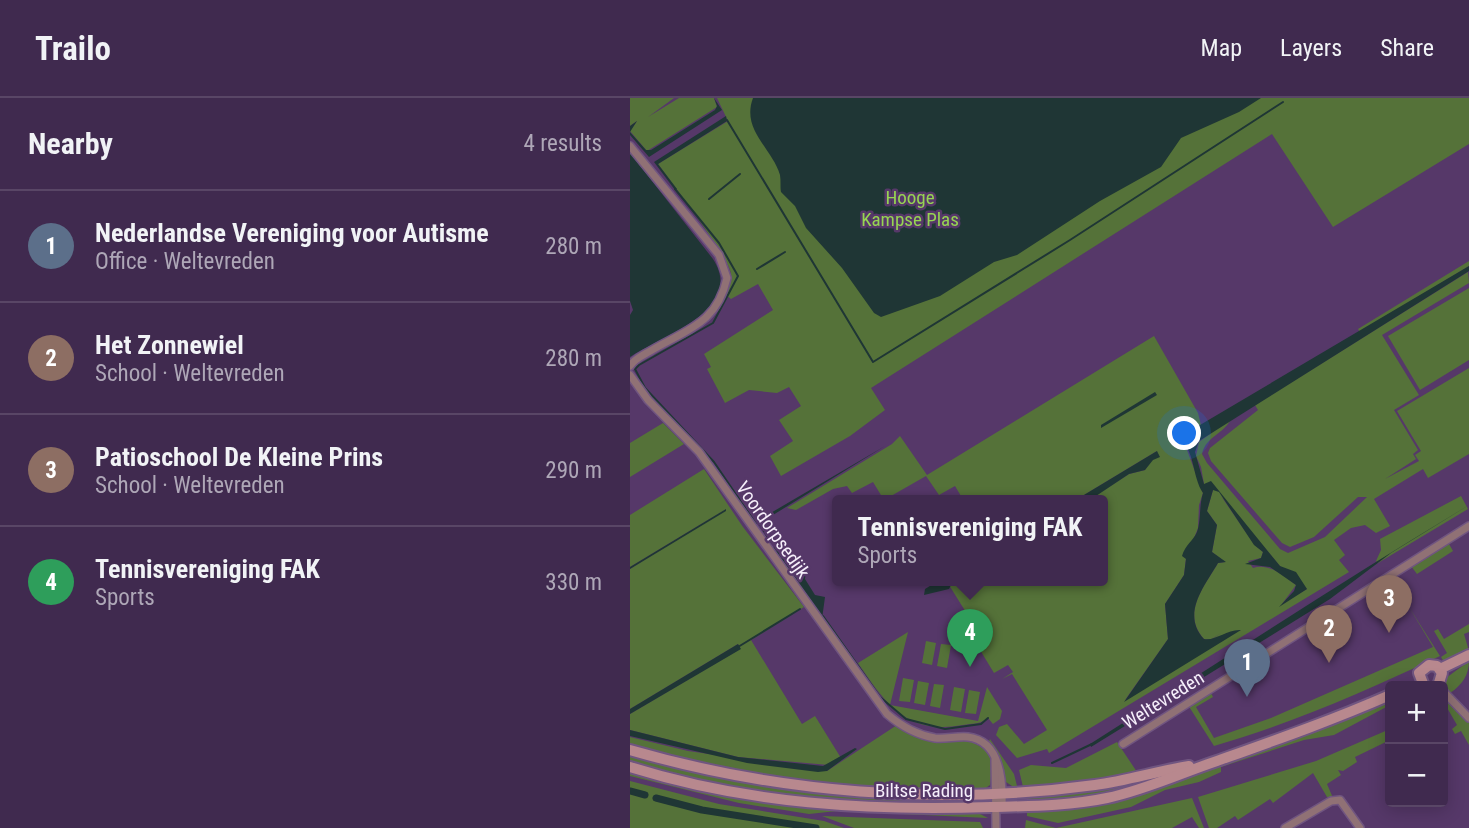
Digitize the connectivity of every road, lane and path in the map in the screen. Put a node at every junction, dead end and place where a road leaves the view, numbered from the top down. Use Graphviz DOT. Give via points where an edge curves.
graph roads {
  1 [pos="630,146"];
  2 [pos="630,366"];
  3 [pos="630,375"];
  4 [pos="1469,526"];
  5 [pos="1469,655"];
  6 [pos="1440,670"];
  7 [pos="1418,681"];
  8 [pos="1442,681"];
  9 [pos="1448,696"];
  10 [pos="1385,697"];
  11 [pos="1469,718"];
  12 [pos="1123,744"];
  13 [pos="630,750"];
  14 [pos="1216,761"];
  15 [pos="630,767"];
  16 [pos="999,793"];
  17 [pos="998,807"];
  18 [pos="996,828"];
  19 [pos="1285,828"];
  20 [pos="1360,828"];
  1 -- 2 [label="street" via="719,255 727,278 707,319"];
  3 -- 16 [label="street, Voordorpsedijk" via="699,452 887,715 917,733 982,742 1000,767"];
  4 -- 12 [label="street, Weltevreden"];
  5 -- 6 [label="main road"];
  6 -- 7 [label="main road" via="1424,666"];
  6 -- 8 [label="main road"];
  9 -- 11 [label="street"];
  10 -- 14 [label="main road, Biltse Rading" via="1316,727"];
  13 -- 16 [label="main road, Biltse Rading" via="788,784 921,794"];
  14 -- 16 [label="main road, Biltse Rading" via="1097,785"];
  14 -- 17 [label="main road, Biltse Rading" via="1108,798"];
  15 -- 17 [label="main road, Biltse Rading" via="719,790 798,803"];
  16 -- 17 [label="street, Voordorpsedijk"];
  17 -- 18 [label="street, Voordorpsedijk"];
  19 -- 20 [label="street" via="1340,800"];
}
